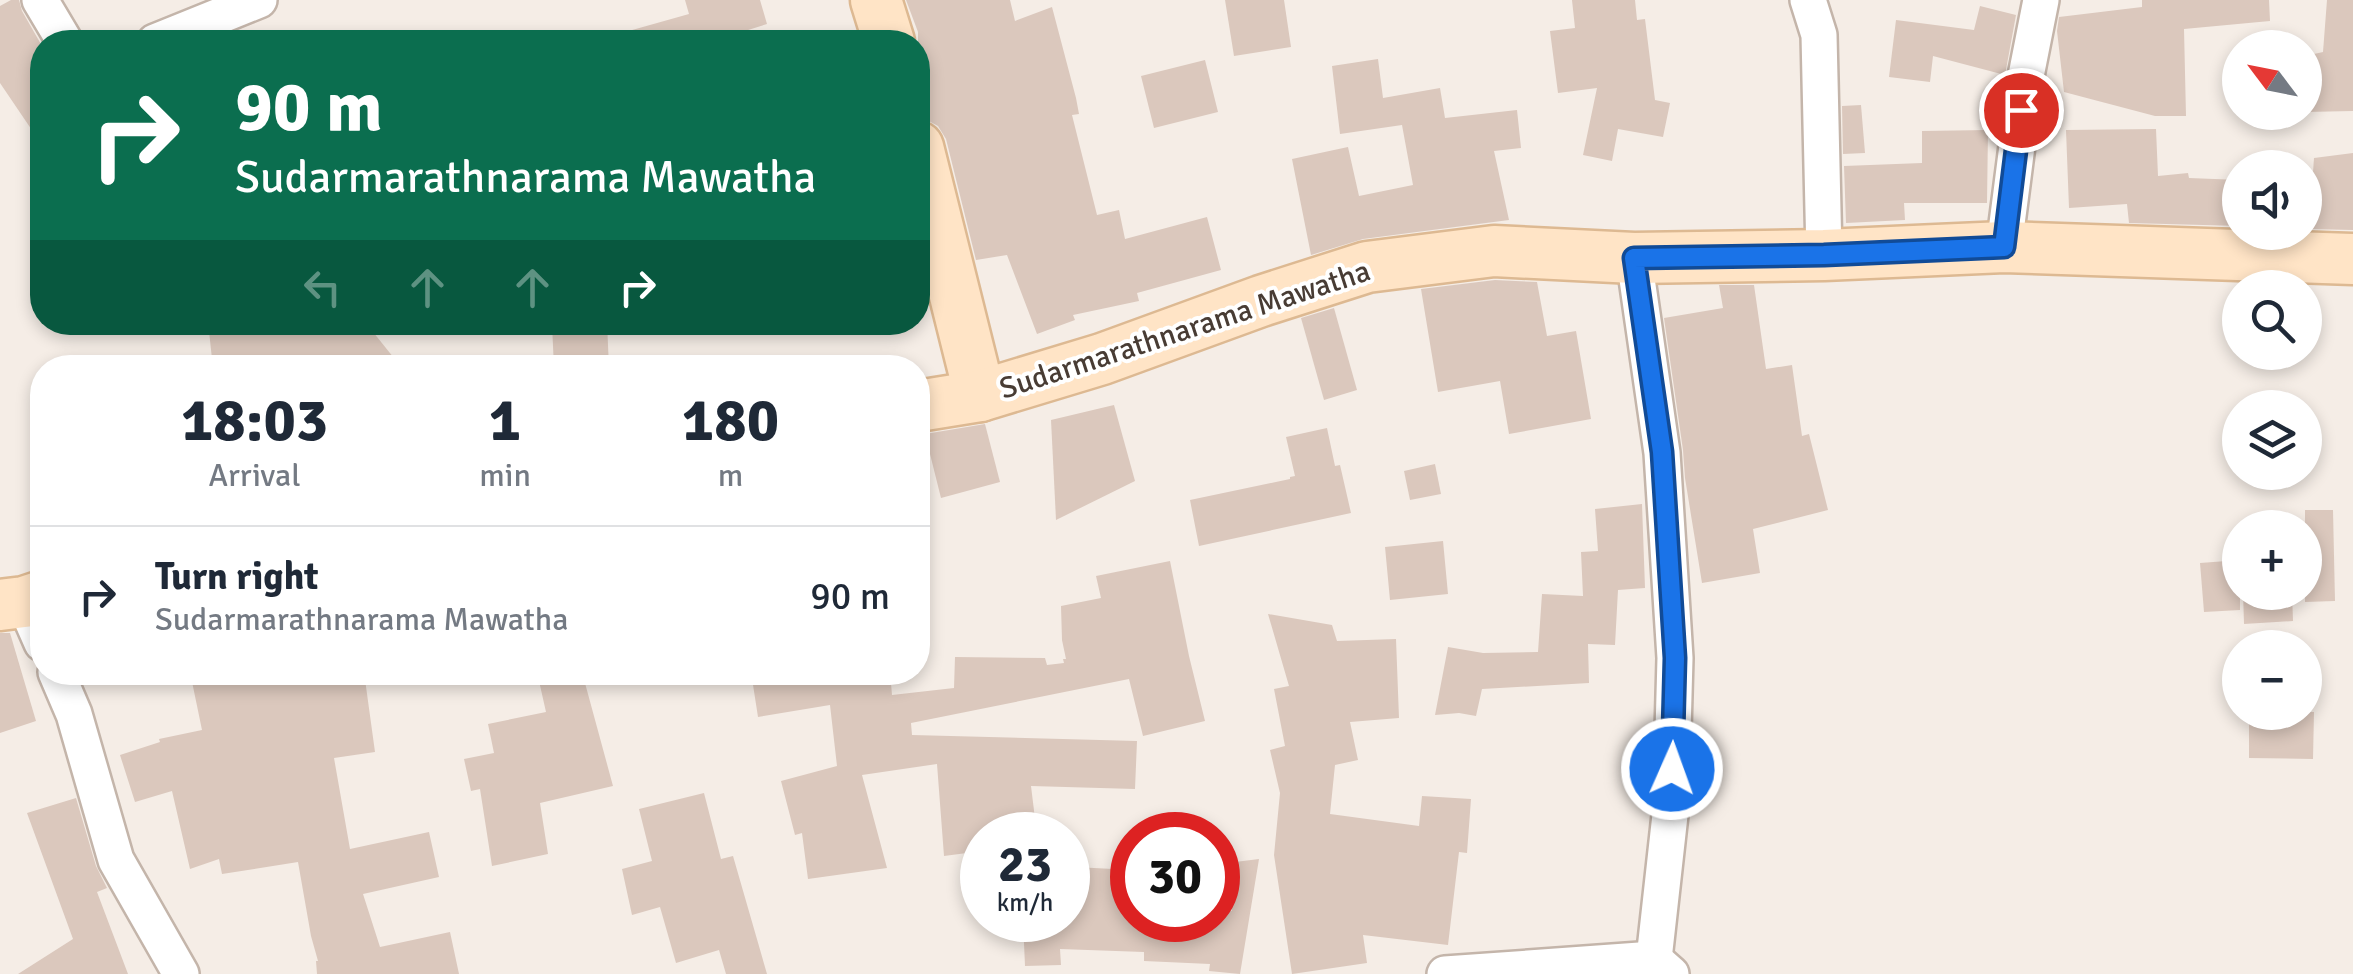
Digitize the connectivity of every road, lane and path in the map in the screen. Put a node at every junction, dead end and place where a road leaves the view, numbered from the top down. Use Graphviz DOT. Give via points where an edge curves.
graph roads {
  1 [pos="40,0"];
  2 [pos="259,0"];
  3 [pos="876,0"];
  4 [pos="1808,0"];
  5 [pos="2042,0"];
  6 [pos="58,30"];
  7 [pos="184,30"];
  8 [pos="885,30"];
  9 [pos="930,195"];
  10 [pos="2004,247"];
  11 [pos="1824,255"];
  12 [pos="1634,258"];
  13 [pos="2353,258"];
  14 [pos="980,396"];
  15 [pos="930,404"];
  16 [pos="62,685"];
  17 [pos="1663,966"];
  18 [pos="181,974"];
  19 [pos="1446,974"];
  1 -- 6 [label="street"];
  2 -- 7 [label="street"];
  3 -- 8 [label="street"];
  4 -- 11 [label="street" via="1819,35"];
  5 -- 10 [label="street"];
  9 -- 14 [label="street"];
  10 -- 11 [label="street, Sudarmarathnarama Mawatha"];
  10 -- 13 [label="street, Sudarmarathnarama Mawatha"];
  11 -- 12 [label="street, Sudarmarathnarama Mawatha"];
  12 -- 14 [label="street, Sudarmarathnarama Mawatha" via="1494,251 1367,267"];
  12 -- 17 [label="street" via="1662,452 1675,658"];
  14 -- 15 [label="street, Sudarmarathnarama Mawatha"];
  16 -- 18 [label="street" via="116,860"];
  17 -- 19 [label="street"];
}
